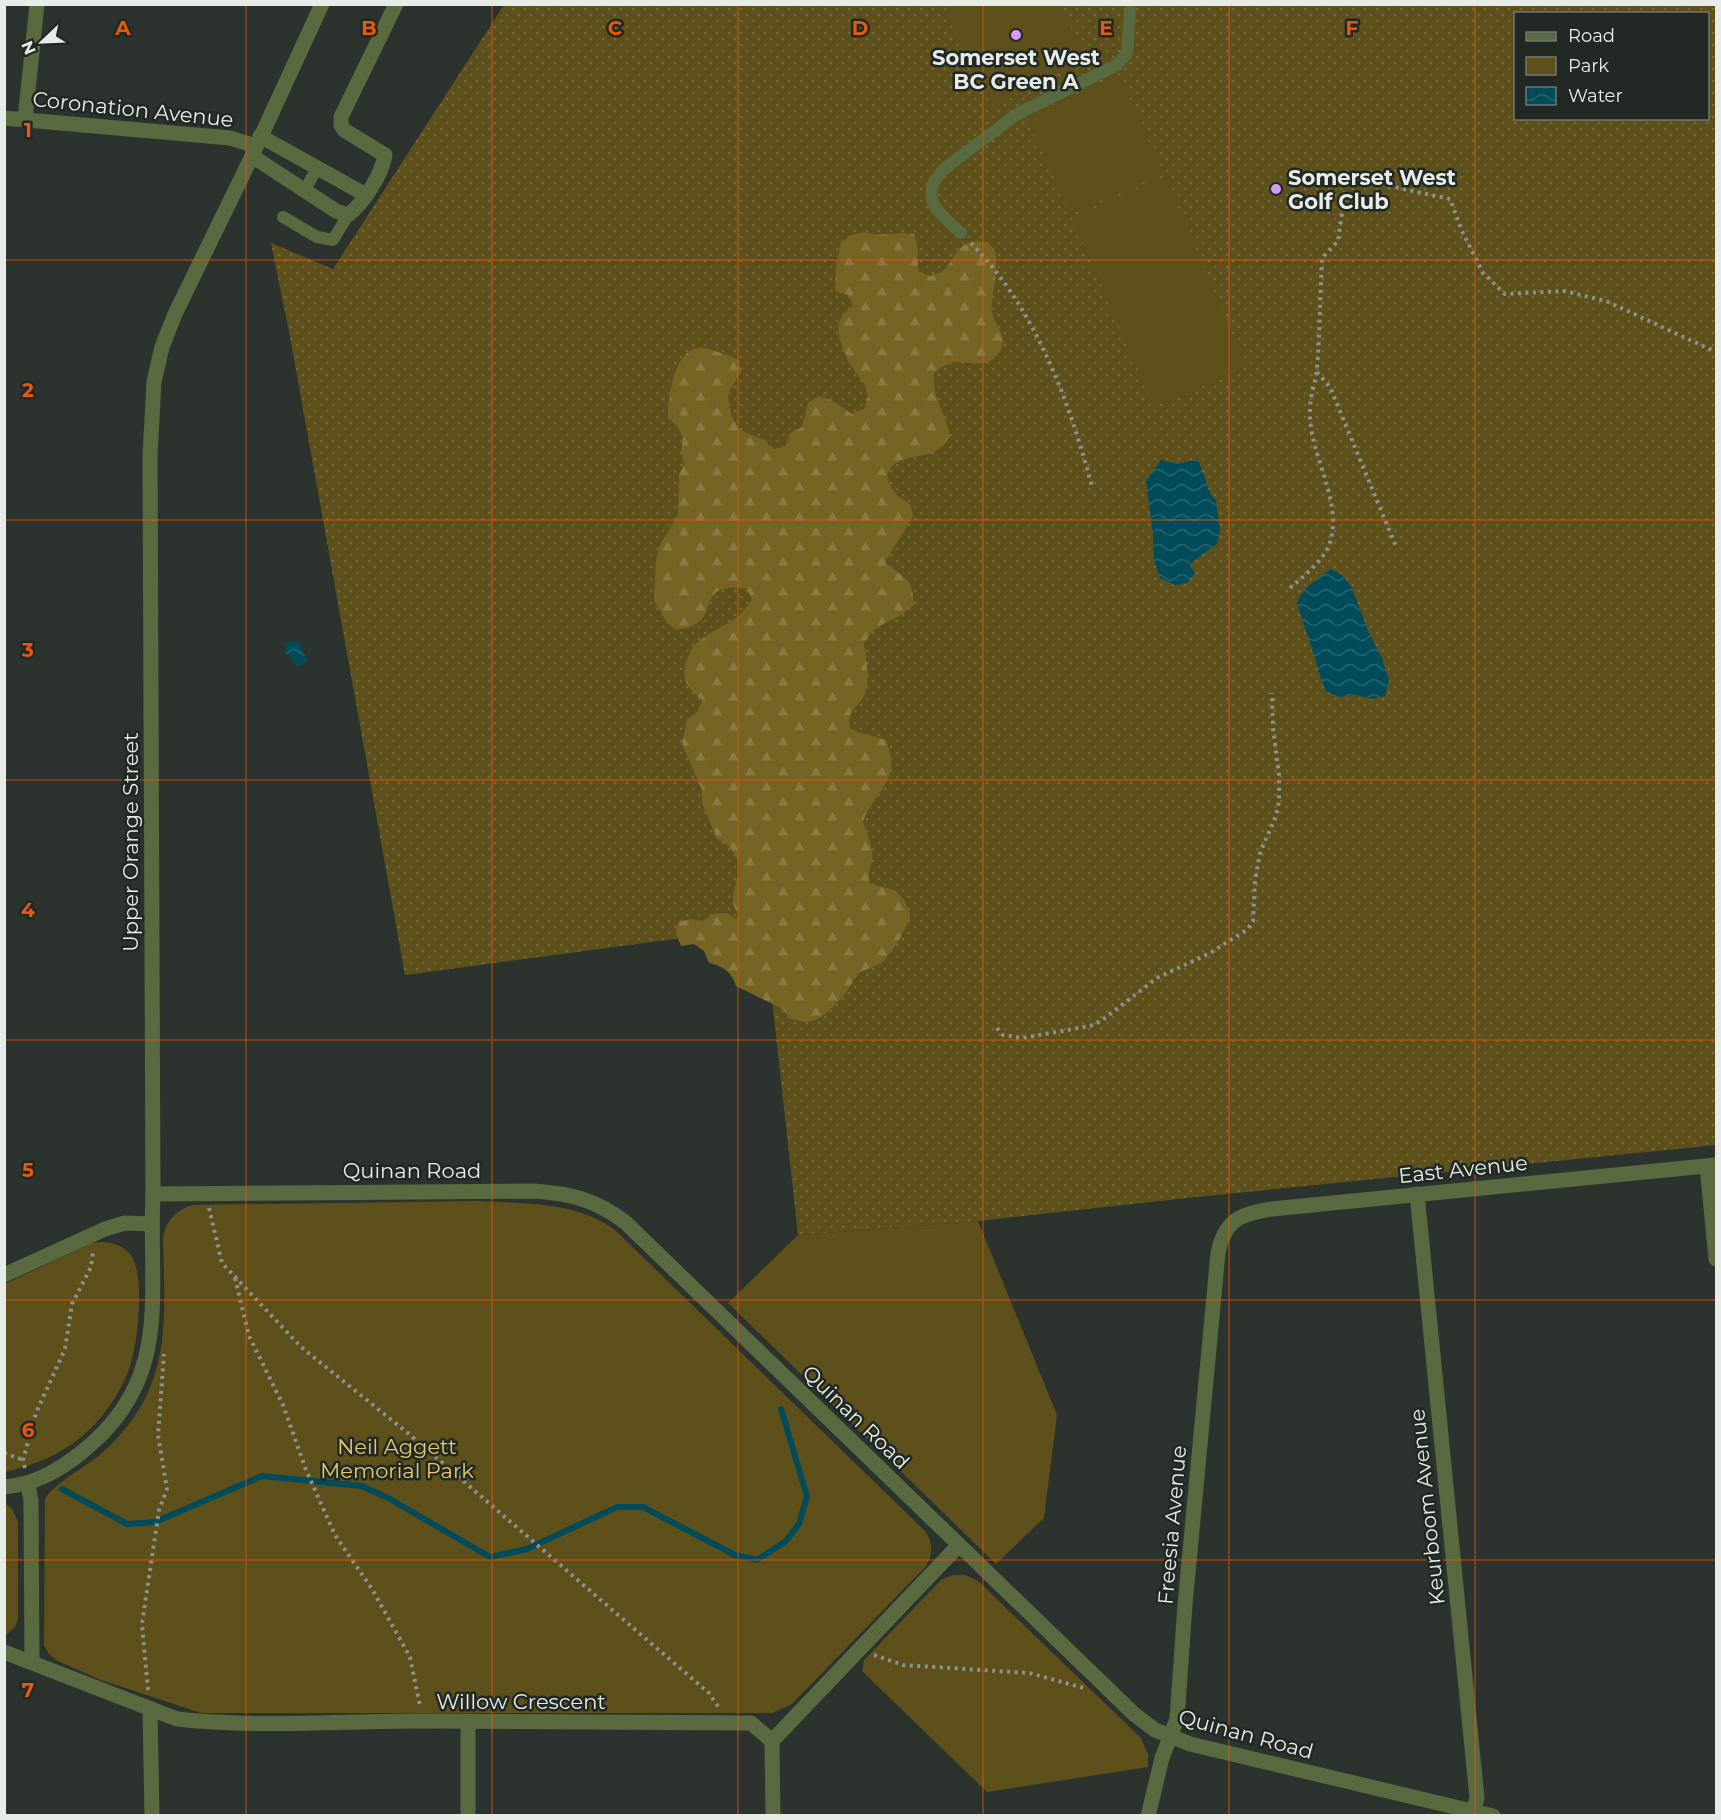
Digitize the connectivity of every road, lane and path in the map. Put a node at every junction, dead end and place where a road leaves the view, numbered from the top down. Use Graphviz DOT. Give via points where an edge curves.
graph roads {
  1 [pos="37,4"];
  2 [pos="322,4"];
  3 [pos="396,4"];
  4 [pos="1130,10"];
  5 [pos="4,118"];
  6 [pos="25,119"];
  7 [pos="256,146"];
  8 [pos="317,168"];
  9 [pos="305,190"];
  10 [pos="366,195"];
  11 [pos="348,214"];
  12 [pos="283,217"];
  13 [pos="961,233"];
  14 [pos="1716,351"];
  15 [pos="1317,371"];
  16 [pos="1092,487"];
  17 [pos="1397,549"];
  18 [pos="1290,588"];
  19 [pos="1272,693"];
  20 [pos="998,1028"];
  21 [pos="1712,1166"];
  22 [pos="153,1194"];
  23 [pos="203,1194"];
  24 [pos="1417,1194"];
  25 [pos="152,1224"];
  26 [pos="95,1233"];
  27 [pos="1222,1236"];
  28 [pos="1716,1259"];
  29 [pos="4,1275"];
  30 [pos="234,1276"];
  31 [pos="149,1345"];
  32 [pos="4,1453"];
  33 [pos="23,1461"];
  34 [pos="28,1484"];
  35 [pos="4,1487"];
  36 [pos="959,1545"];
  37 [pos="859,1650"];
  38 [pos="4,1652"];
  39 [pos="32,1661"];
  40 [pos="1097,1678"];
  41 [pos="150,1709"];
  42 [pos="422,1721"];
  43 [pos="468,1723"];
  44 [pos="730,1723"];
  45 [pos="1170,1736"];
  46 [pos="772,1741"];
  47 [pos="1473,1813"];
  48 [pos="152,1815"];
  49 [pos="468,1815"];
  50 [pos="772,1815"];
  51 [pos="1148,1815"];
  52 [pos="1492,1815"];
  1 -- 6 [label="street"];
  2 -- 7 [label="street, Upper Orange Street"];
  3 -- 10 [label="street" via="341,117 344,130 385,155"];
  4 -- 13 [label="lane" via="1128,49 1117,65 1017,114 936,177 930,188 933,202"];
  5 -- 6 [label="street, Coronation Avenue"];
  6 -- 7 [label="street, Coronation Avenue" via="230,138"];
  7 -- 8 [label="street"];
  7 -- 9 [label="street"];
  7 -- 22 [label="street, Upper Orange Street" via="175,314 154,382 150,456"];
  8 -- 9 [label="lane"];
  8 -- 10 [label="street"];
  9 -- 11 [label="street" via="336,212"];
  10 -- 11 [label="street"];
  11 -- 12 [label="lane" via="333,240 317,237"];
  13 -- 16 [label="path" via="1019,305 1038,339 1081,445"];
  14 -- 15 [label="path" via="1589,296 1564,291 1505,294 1483,273 1450,199 1347,177 1338,241 1322,258"];
  15 -- 17 [label="path" via="1330,387"];
  15 -- 18 [label="path" via="1310,408 1311,429 1329,495 1332,536 1326,553"];
  19 -- 20 [label="path" via="1279,801 1260,853 1253,921 1248,929 1210,953 1157,978 1090,1026 1022,1038 1003,1035"];
  21 -- 24 [label="street, East Avenue"];
  21 -- 28 [label="street"];
  22 -- 23 [label="street, Quinan Road"];
  22 -- 25 [label="street, Upper Orange Street"];
  23 -- 30 [label="path" via="222,1263"];
  23 -- 36 [label="street, Quinan Road" via="534,1191 562,1193 593,1202 626,1222"];
  24 -- 27 [label="street, East Avenue" via="1252,1212 1232,1222"];
  24 -- 47 [label="street, Keurboom Avenue" via="1477,1798"];
  25 -- 26 [label="street" via="125,1224"];
  25 -- 31 [label="street, Upper Orange Street"];
  26 -- 29 [label="street"];
  26 -- 33 [label="path" via="91,1267 72,1304 65,1349 36,1413"];
  27 -- 45 [label="street, Freesia Avenue" via="1177,1719"];
  30 -- 42 [label="path" via="249,1336 283,1405 306,1470 336,1535 410,1657"];
  30 -- 44 [label="path" via="301,1347 409,1434 709,1693"];
  31 -- 34 [label="street, Upper Orange Street" via="138,1382 107,1428 55,1472"];
  31 -- 41 [label="path" via="164,1350 158,1435 167,1489 159,1510 142,1624"];
  32 -- 33 [label="path"];
  33 -- 34 [label="path"];
  34 -- 35 [label="street, Upper Orange Street"];
  34 -- 39 [label="street"];
  36 -- 37 [label="street"];
  36 -- 40 [label="street, Quinan Road"];
  37 -- 40 [label="path" via="903,1665 1029,1672 1088,1690"];
  37 -- 46 [label="street"];
  38 -- 39 [label="street, Willow Crescent"];
  39 -- 41 [label="street, Willow Crescent"];
  40 -- 45 [label="street, Quinan Road" via="1134,1714"];
  41 -- 42 [label="street, Willow Crescent" via="177,1719 203,1722"];
  41 -- 48 [label="street"];
  42 -- 43 [label="street, Willow Crescent"];
  43 -- 44 [label="street, Willow Crescent"];
  43 -- 49 [label="street"];
  44 -- 46 [label="street, Willow Crescent" via="751,1723"];
  45 -- 47 [label="street, Quinan Road"];
  45 -- 51 [label="street, Freesia Avenue"];
  46 -- 50 [label="street"];
  47 -- 52 [label="street, Quinan Road"];
}
